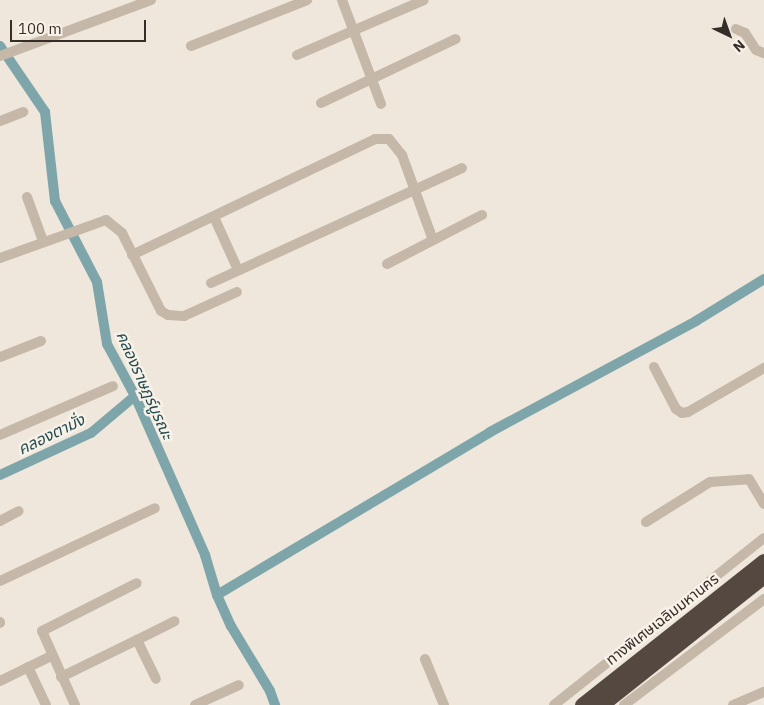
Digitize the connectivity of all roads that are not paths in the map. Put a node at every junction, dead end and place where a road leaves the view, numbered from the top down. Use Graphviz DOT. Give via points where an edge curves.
graph roads {
  1 [pos="151,0"];
  2 [pos="307,0"];
  3 [pos="342,0"];
  4 [pos="424,0"];
  5 [pos="736,29"];
  6 [pos="351,31"];
  7 [pos="456,39"];
  8 [pos="191,46"];
  9 [pos="764,53"];
  10 [pos="297,55"];
  11 [pos="0,56"];
  12 [pos="370,78"];
  13 [pos="321,103"];
  14 [pos="381,104"];
  15 [pos="23,112"];
  16 [pos="0,121"];
  17 [pos="462,168"];
  18 [pos="413,190"];
  19 [pos="27,197"];
  20 [pos="482,215"];
  21 [pos="214,217"];
  22 [pos="433,240"];
  23 [pos="43,241"];
  24 [pos="132,255"];
  25 [pos="0,258"];
  26 [pos="388,264"];
  27 [pos="238,270"];
  28 [pos="211,283"];
  29 [pos="237,292"];
  30 [pos="41,341"];
  31 [pos="0,357"];
  32 [pos="654,367"];
  33 [pos="764,368"];
  34 [pos="113,386"];
  35 [pos="0,436"];
  36 [pos="763,499"];
  37 [pos="154,508"];
  38 [pos="19,511"];
  39 [pos="0,521"];
  40 [pos="646,522"];
  41 [pos="764,538"];
  42 [pos="764,561"];
  43 [pos="764,569"];
  44 [pos="764,576"];
  45 [pos="0,580"];
  46 [pos="137,583"];
  47 [pos="764,599"];
  48 [pos="175,621"];
  49 [pos="137,640"];
  50 [pos="51,656"];
  51 [pos="425,658"];
  52 [pos="28,667"];
  53 [pos="61,677"];
  54 [pos="156,680"];
  55 [pos="0,681"];
  56 [pos="239,685"];
  57 [pos="764,692"];
  58 [pos="46,705"];
  59 [pos="76,705"];
  60 [pos="195,705"];
  61 [pos="444,705"];
  62 [pos="554,705"];
  63 [pos="582,705"];
  64 [pos="592,705"];
  65 [pos="601,705"];
  66 [pos="624,705"];
  67 [pos="733,705"];
  1 -- 11 [label="street"];
  2 -- 8 [label="street"];
  3 -- 6 [label="street"];
  4 -- 6 [label="street"];
  5 -- 9 [label="street" via="745,33 756,50"];
  6 -- 10 [label="street"];
  6 -- 12 [label="street"];
  7 -- 12 [label="street"];
  12 -- 13 [label="street"];
  12 -- 14 [label="street"];
  15 -- 16 [label="street"];
  17 -- 18 [label="street"];
  18 -- 21 [label="street" via="396,144 389,139 375,139"];
  18 -- 22 [label="street"];
  18 -- 27 [label="street"];
  19 -- 23 [label="street"];
  20 -- 22 [label="street"];
  21 -- 24 [label="street"];
  21 -- 27 [label="street"];
  22 -- 26 [label="street"];
  23 -- 24 [label="street" via="106,220 114,224"];
  23 -- 25 [label="street"];
  24 -- 29 [label="street" via="161,311 168,315 184,316"];
  27 -- 28 [label="street"];
  30 -- 31 [label="street"];
  32 -- 33 [label="street" via="676,409 682,413"];
  34 -- 35 [label="street"];
  36 -- 40 [label="street" via="746,478 710,482"];
  37 -- 45 [label="street"];
  38 -- 39 [label="street"];
  41 -- 62 [label="street"];
  42 -- 63 [label="highway, ทางพิเศษเฉลิมมหานคร"];
  43 -- 64 [label="street"];
  44 -- 65 [label="highway, ทางพิเศษเฉลิมมหานคร"];
  46 -- 50 [label="street" via="45,627 42,636"];
  47 -- 66 [label="street"];
  48 -- 49 [label="street"];
  49 -- 53 [label="street"];
  49 -- 54 [label="street"];
  50 -- 52 [label="street"];
  50 -- 53 [label="street"];
  51 -- 61 [label="street"];
  52 -- 55 [label="street"];
  52 -- 58 [label="street"];
  53 -- 59 [label="street"];
  56 -- 60 [label="street"];
  57 -- 67 [label="street"];
}
